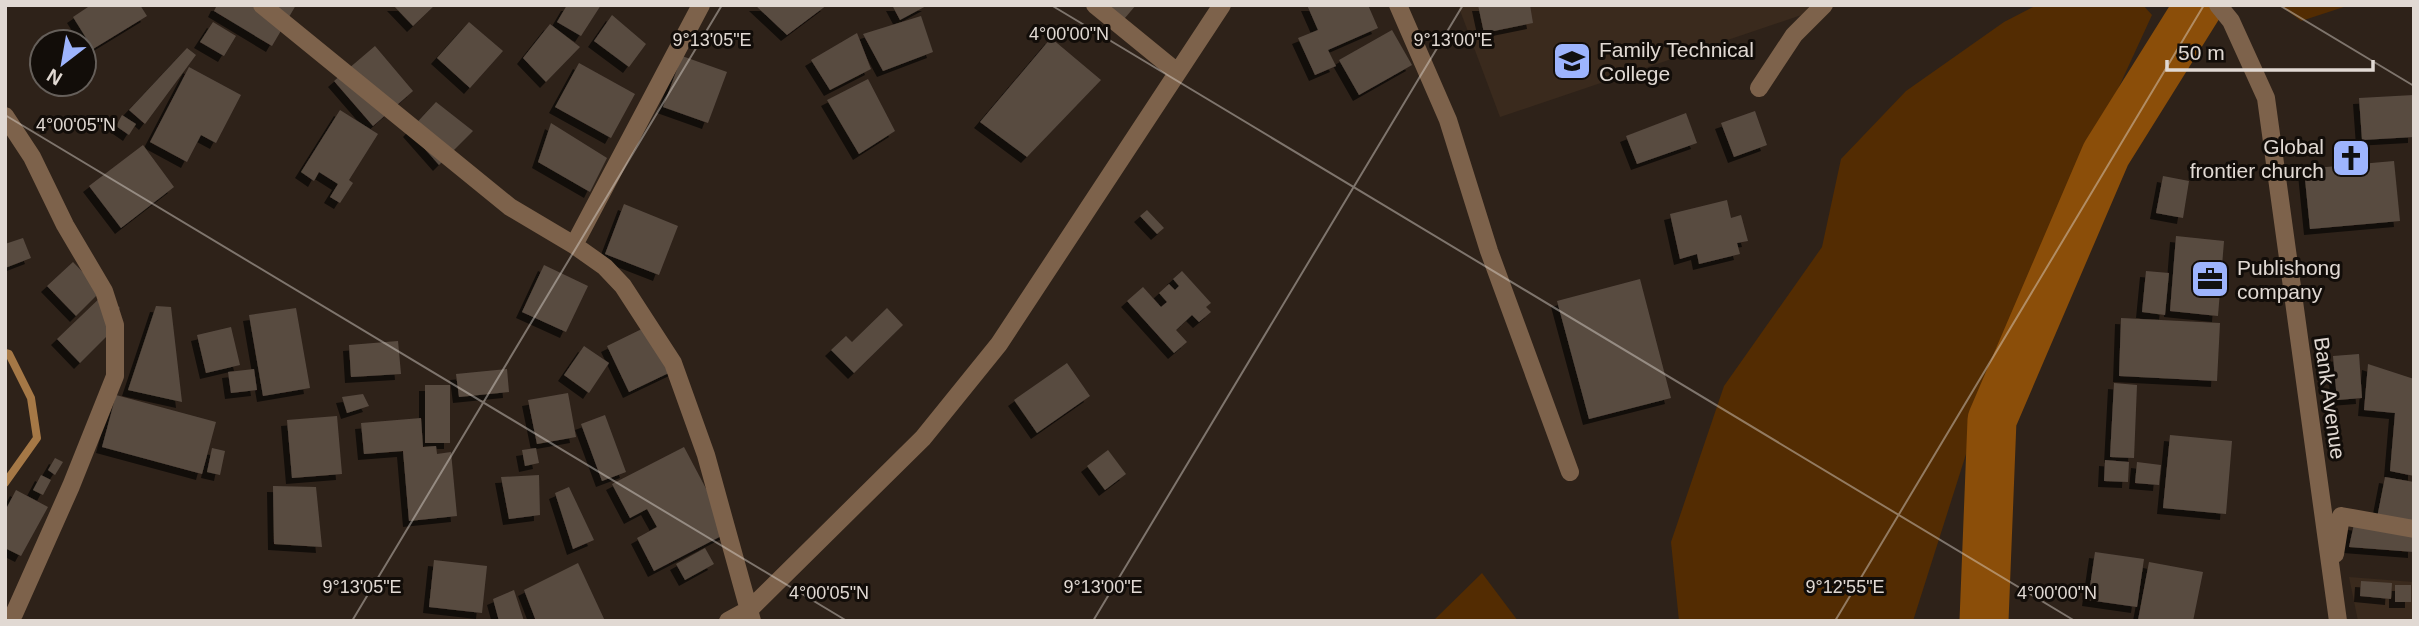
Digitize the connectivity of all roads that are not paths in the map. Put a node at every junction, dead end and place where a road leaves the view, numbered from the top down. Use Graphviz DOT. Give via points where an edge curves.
graph roads {
  1 [pos="262,5"];
  2 [pos="701,5"];
  3 [pos="1095,5"];
  4 [pos="1222,5"];
  5 [pos="1398,5"];
  6 [pos="1824,5"];
  7 [pos="2218,5"];
  8 [pos="1177,72"];
  9 [pos="1759,88"];
  10 [pos="5,116"];
  11 [pos="574,245"];
  12 [pos="1570,472"];
  13 [pos="2414,529"];
  14 [pos="2332,575"];
  15 [pos="15,614"];
  16 [pos="751,615"];
  17 [pos="728,621"];
  18 [pos="2338,621"];
  1 -- 11 [label="street" via="509,207"];
  2 -- 11 [label="street"];
  3 -- 8 [label="street"];
  4 -- 8 [label="street"];
  5 -- 12 [label="street" via="1448,120 1489,251"];
  6 -- 9 [label="street" via="1794,36"];
  7 -- 14 [label="street, Bank Avenue" via="2231,21 2266,98"];
  8 -- 16 [label="street" via="999,344 923,438"];
  10 -- 15 [label="street" via="104,291 115,325 115,376"];
  11 -- 16 [label="street" via="624,286 673,363 706,455"];
  13 -- 14 [label="street" via="2341,516"];
  14 -- 18 [label="street, Bank Avenue"];
  16 -- 17 [label="street"];
}
